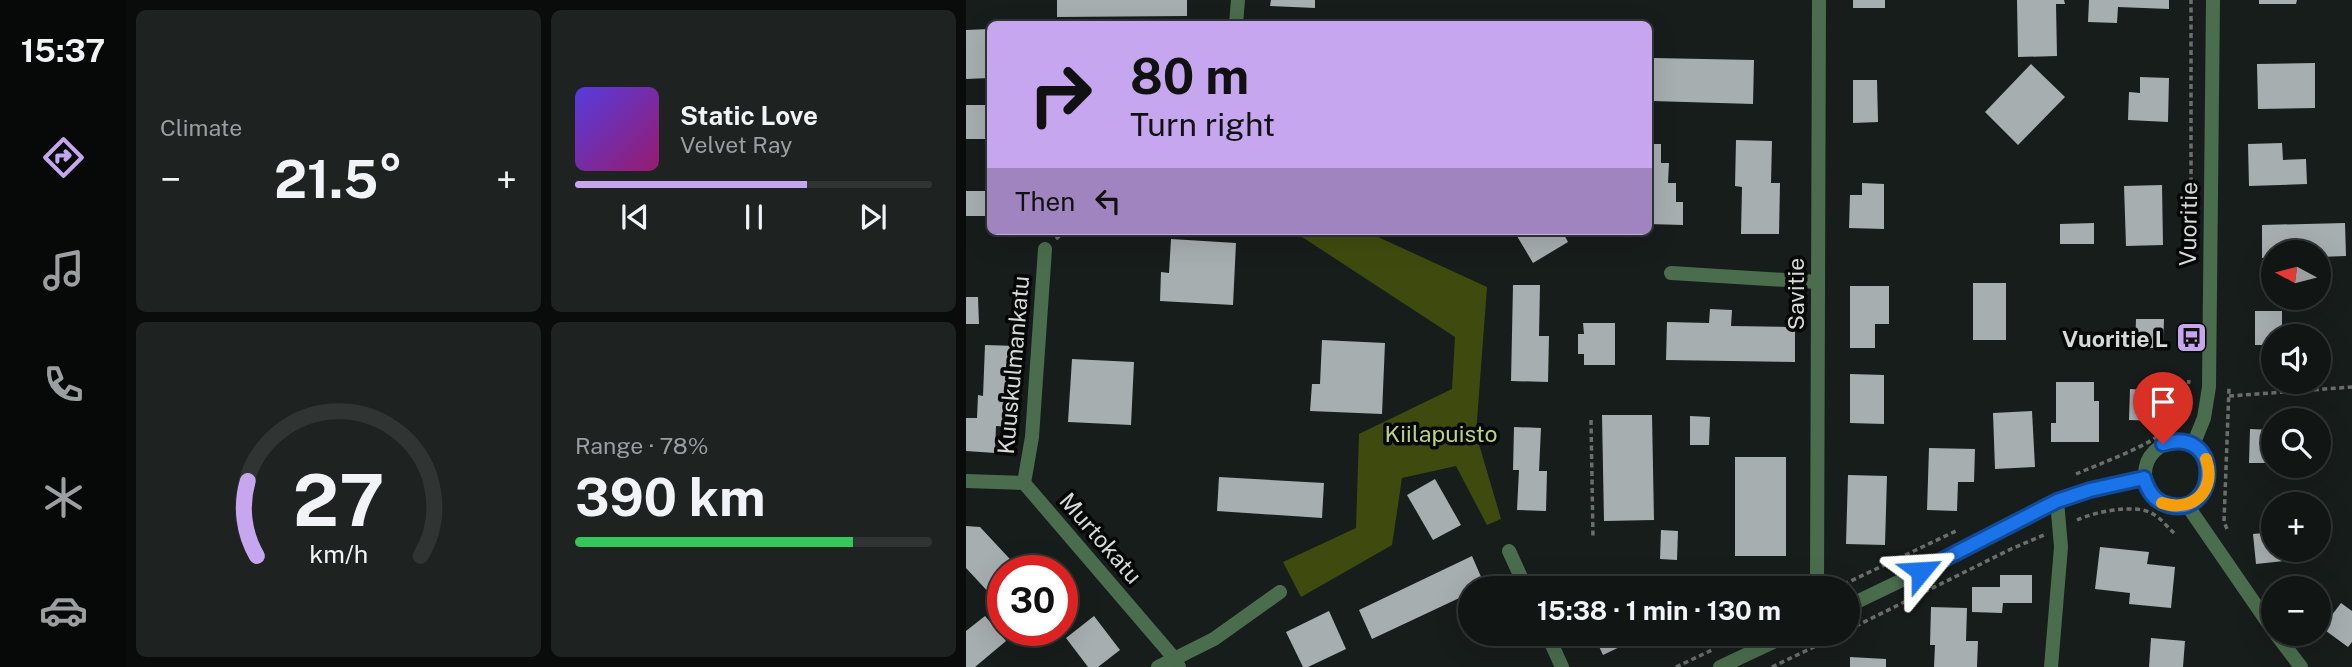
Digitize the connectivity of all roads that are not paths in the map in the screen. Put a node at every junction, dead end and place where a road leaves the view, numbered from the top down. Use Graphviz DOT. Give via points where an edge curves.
graph roads {
  1 [pos="1238,0"];
  2 [pos="1819,0"];
  3 [pos="2213,0"];
  4 [pos="1236,21"];
  5 [pos="1045,249"];
  6 [pos="1671,273"];
  7 [pos="1818,282"];
  8 [pos="2193,445"];
  9 [pos="2144,478"];
  10 [pos="966,481"];
  11 [pos="1024,484"];
  12 [pos="2057,501"];
  13 [pos="2187,505"];
  14 [pos="1509,551"];
  15 [pos="1520,576"];
  16 [pos="1817,576"];
  17 [pos="1280,593"];
  18 [pos="1860,600"];
  19 [pos="2261,613"];
  20 [pos="1552,646"];
  21 [pos="1765,646"];
  22 [pos="2285,646"];
  23 [pos="1176,663"];
  24 [pos="1158,667"];
  25 [pos="1562,667"];
  26 [pos="1720,667"];
  27 [pos="2051,667"];
  28 [pos="2301,667"];
  1 -- 4 [label="street"];
  2 -- 7 [label="street, Savitie"];
  3 -- 8 [label="street, Vuoritie" via="2209,387"];
  5 -- 11 [label="street, Kuuskulmankatu" via="1032,437"];
  6 -- 7 [label="street"];
  7 -- 16 [label="street, Savitie"];
  8 -- 9 [label="street" via="2173,441 2154,450"];
  8 -- 13 [label="street" via="2205,457 2208,478 2204,491"];
  9 -- 12 [label="street"];
  9 -- 13 [label="street" via="2162,503"];
  10 -- 11 [label="street"];
  11 -- 23 [label="street, Murtokatu"];
  12 -- 18 [label="street"];
  12 -- 27 [label="street" via="2061,547"];
  13 -- 19 [label="street"];
  14 -- 15 [label="street"];
  17 -- 23 [label="street"];
  20 -- 25 [label="street"];
  21 -- 26 [label="street"];
  22 -- 28 [label="street"];
  23 -- 24 [label="street"];
}
